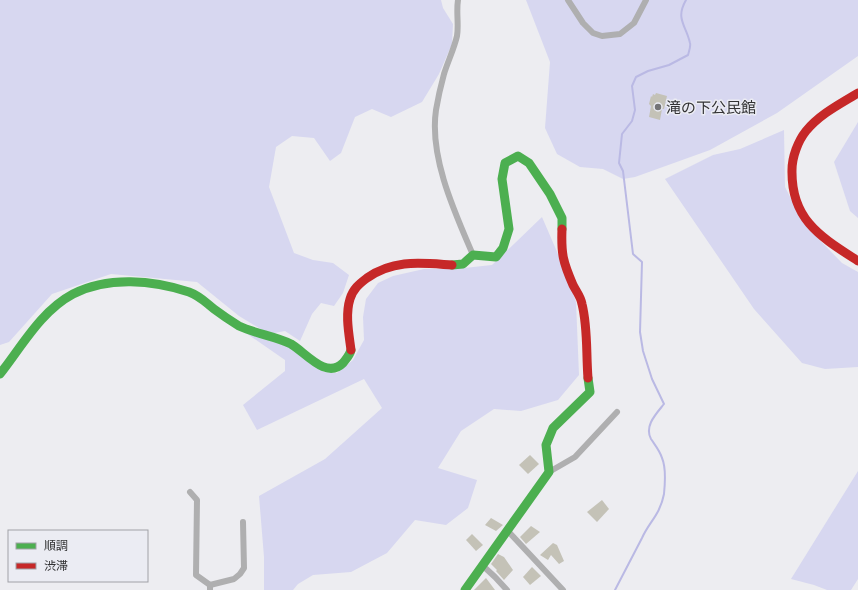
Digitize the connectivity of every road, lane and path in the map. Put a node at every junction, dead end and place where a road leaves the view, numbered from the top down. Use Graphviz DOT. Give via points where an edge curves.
graph roads {
  1 [pos="458,0"];
  2 [pos="568,0"];
  3 [pos="646,0"];
  4 [pos="858,92"];
  5 [pos="473,255"];
  6 [pos="858,261"];
  7 [pos="0,374"];
  8 [pos="617,412"];
  9 [pos="550,472"];
  10 [pos="190,492"];
  11 [pos="243,522"];
  12 [pos="507,530"];
  13 [pos="482,565"];
  14 [pos="210,587"];
  15 [pos="465,590"];
  16 [pos="507,590"];
  17 [pos="563,590"];
  1 -- 5 [label="street" via="457,35 444,74 436,111 435,131 444,182 452,208"];
  2 -- 3 [label="street" via="583,23 602,36 620,34 634,23"];
  4 -- 6 [label="street" via="817,120 806,131 798,143 794,159 792,188 801,215 830,242"];
  5 -- 7 [label="street" via="463,264 456,265 394,265 378,270 356,286 350,299 348,316 351,352 335,368 324,367 292,345 239,325 198,295 154,284 117,282 73,293 54,307"];
  5 -- 9 [label="street" via="496,257 503,248 509,229 502,179 505,164 518,156 529,163 550,194 562,218 562,260 582,302 586,323 590,392 553,428 546,445"];
  8 -- 9 [label="street" via="575,457"];
  9 -- 12 [label="street"];
  10 -- 14 [label="street" via="197,500 196,575"];
  11 -- 14 [label="street" via="244,568 234,578"];
  12 -- 13 [label="street"];
  12 -- 17 [label="street"];
  13 -- 15 [label="street"];
  13 -- 16 [label="street"];
}
